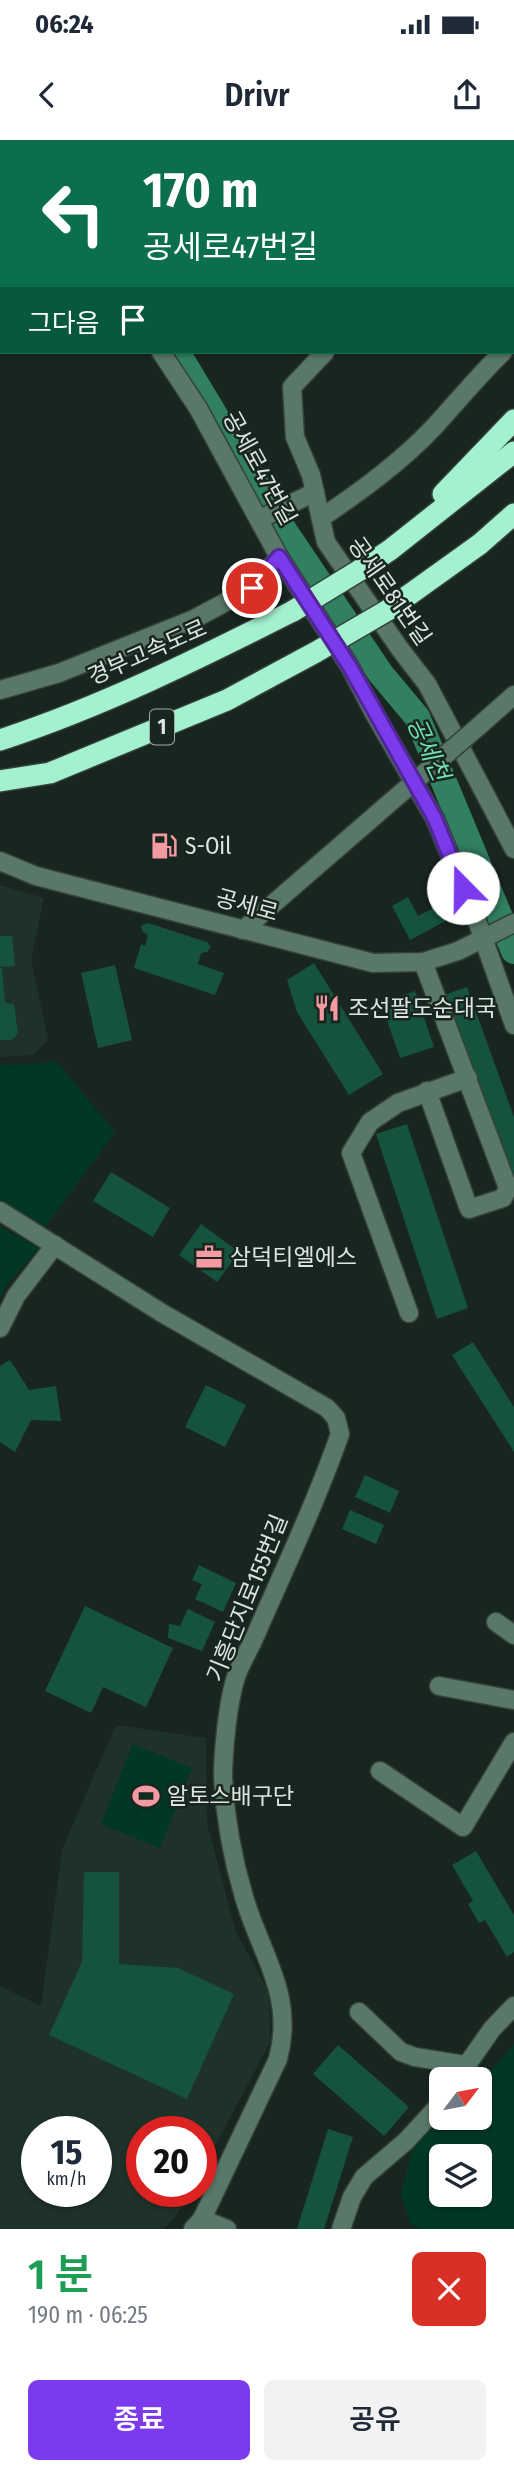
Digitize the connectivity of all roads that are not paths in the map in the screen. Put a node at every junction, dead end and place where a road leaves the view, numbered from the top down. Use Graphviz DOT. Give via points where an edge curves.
graph roads {
  1 [pos="163,354"];
  2 [pos="323,354"];
  3 [pos="501,354"];
  4 [pos="514,420"];
  5 [pos="514,452"];
  6 [pos="314,492"];
  7 [pos="514,514"];
  8 [pos="321,518"];
  9 [pos="260,519"];
  10 [pos="390,550"];
  11 [pos="279,557"];
  12 [pos="0,690"];
  13 [pos="514,695"];
  14 [pos="0,740"];
  15 [pos="0,781"];
  16 [pos="514,849"];
  17 [pos="0,861"];
  18 [pos="514,923"];
  19 [pos="243,930"];
  20 [pos="482,938"];
  21 [pos="423,962"];
  22 [pos="514,1025"];
  23 [pos="468,1078"];
  24 [pos="427,1091"];
  25 [pos="0,1211"];
  26 [pos="55,1245"];
  27 [pos="410,1313"];
  28 [pos="0,1328"];
  29 [pos="496,1622"];
  30 [pos="514,1635"];
  31 [pos="439,1685"];
  32 [pos="514,1700"];
  33 [pos="514,1742"];
  34 [pos="380,1771"];
  35 [pos="514,2006"];
  36 [pos="359,2012"];
  37 [pos="446,2067"];
  38 [pos="465,2067"];
  39 [pos="429,2116"];
  40 [pos="197,2224"];
  41 [pos="227,2229"];
  42 [pos="341,2229"];
  1 -- 9 [label="street, 공세로47번길"];
  2 -- 6 [label="street, 공세로81번길" via="292,387 295,437"];
  3 -- 8 [label="street" via="433,428 363,490"];
  4 -- 10 [label="highway"];
  5 -- 10 [label="highway, 경부고속도로 / 1"];
  6 -- 8 [label="street, 공세로81번길"];
  6 -- 9 [label="street"];
  7 -- 15 [label="highway, 1, bridge" via="388,610 228,700 50,773"];
  8 -- 16 [label="street, 공세로81번길" via="326,542 427,684"];
  9 -- 11 [label="street, 공세로47번길"];
  10 -- 14 [label="highway, 경부고속도로 / 1, bridge" via="293,611 192,662"];
  11 -- 12 [label="street, 공세로47번길" via="252,588 194,619 59,673"];
  11 -- 20 [label="street" via="350,667 435,819"];
  13 -- 19 [label="street, bridge"];
  17 -- 19 [label="street, 공세로" via="36,876"];
  18 -- 20 [label="street, 공세로"];
  19 -- 21 [label="street, 공세로" via="373,963"];
  20 -- 21 [label="street, 공세로"];
  20 -- 22 [label="street"];
  21 -- 23 [label="street"];
  23 -- 24 [label="street"];
  23 -- 24 [label="street" via="508,1188 503,1198 470,1209"];
  24 -- 27 [label="street" via="370,1122 351,1153"];
  25 -- 26 [label="street, 기흥단지로155번길"];
  26 -- 28 [label="street" via="16,1296"];
  26 -- 40 [label="street, 기흥단지로155번길" via="327,1408 336,1418 340,1434 235,1678 223,1776 231,1838 244,1897 282,2002 284,2036 278,2059"];
  29 -- 30 [label="street"];
  31 -- 32 [label="street"];
  33 -- 34 [label="street" via="463,1827"];
  35 -- 38 [label="street"];
  36 -- 37 [label="street" via="401,2052"];
  39 -- 42 [label="street" via="364,2176"];
  40 -- 41 [label="street"];
}
